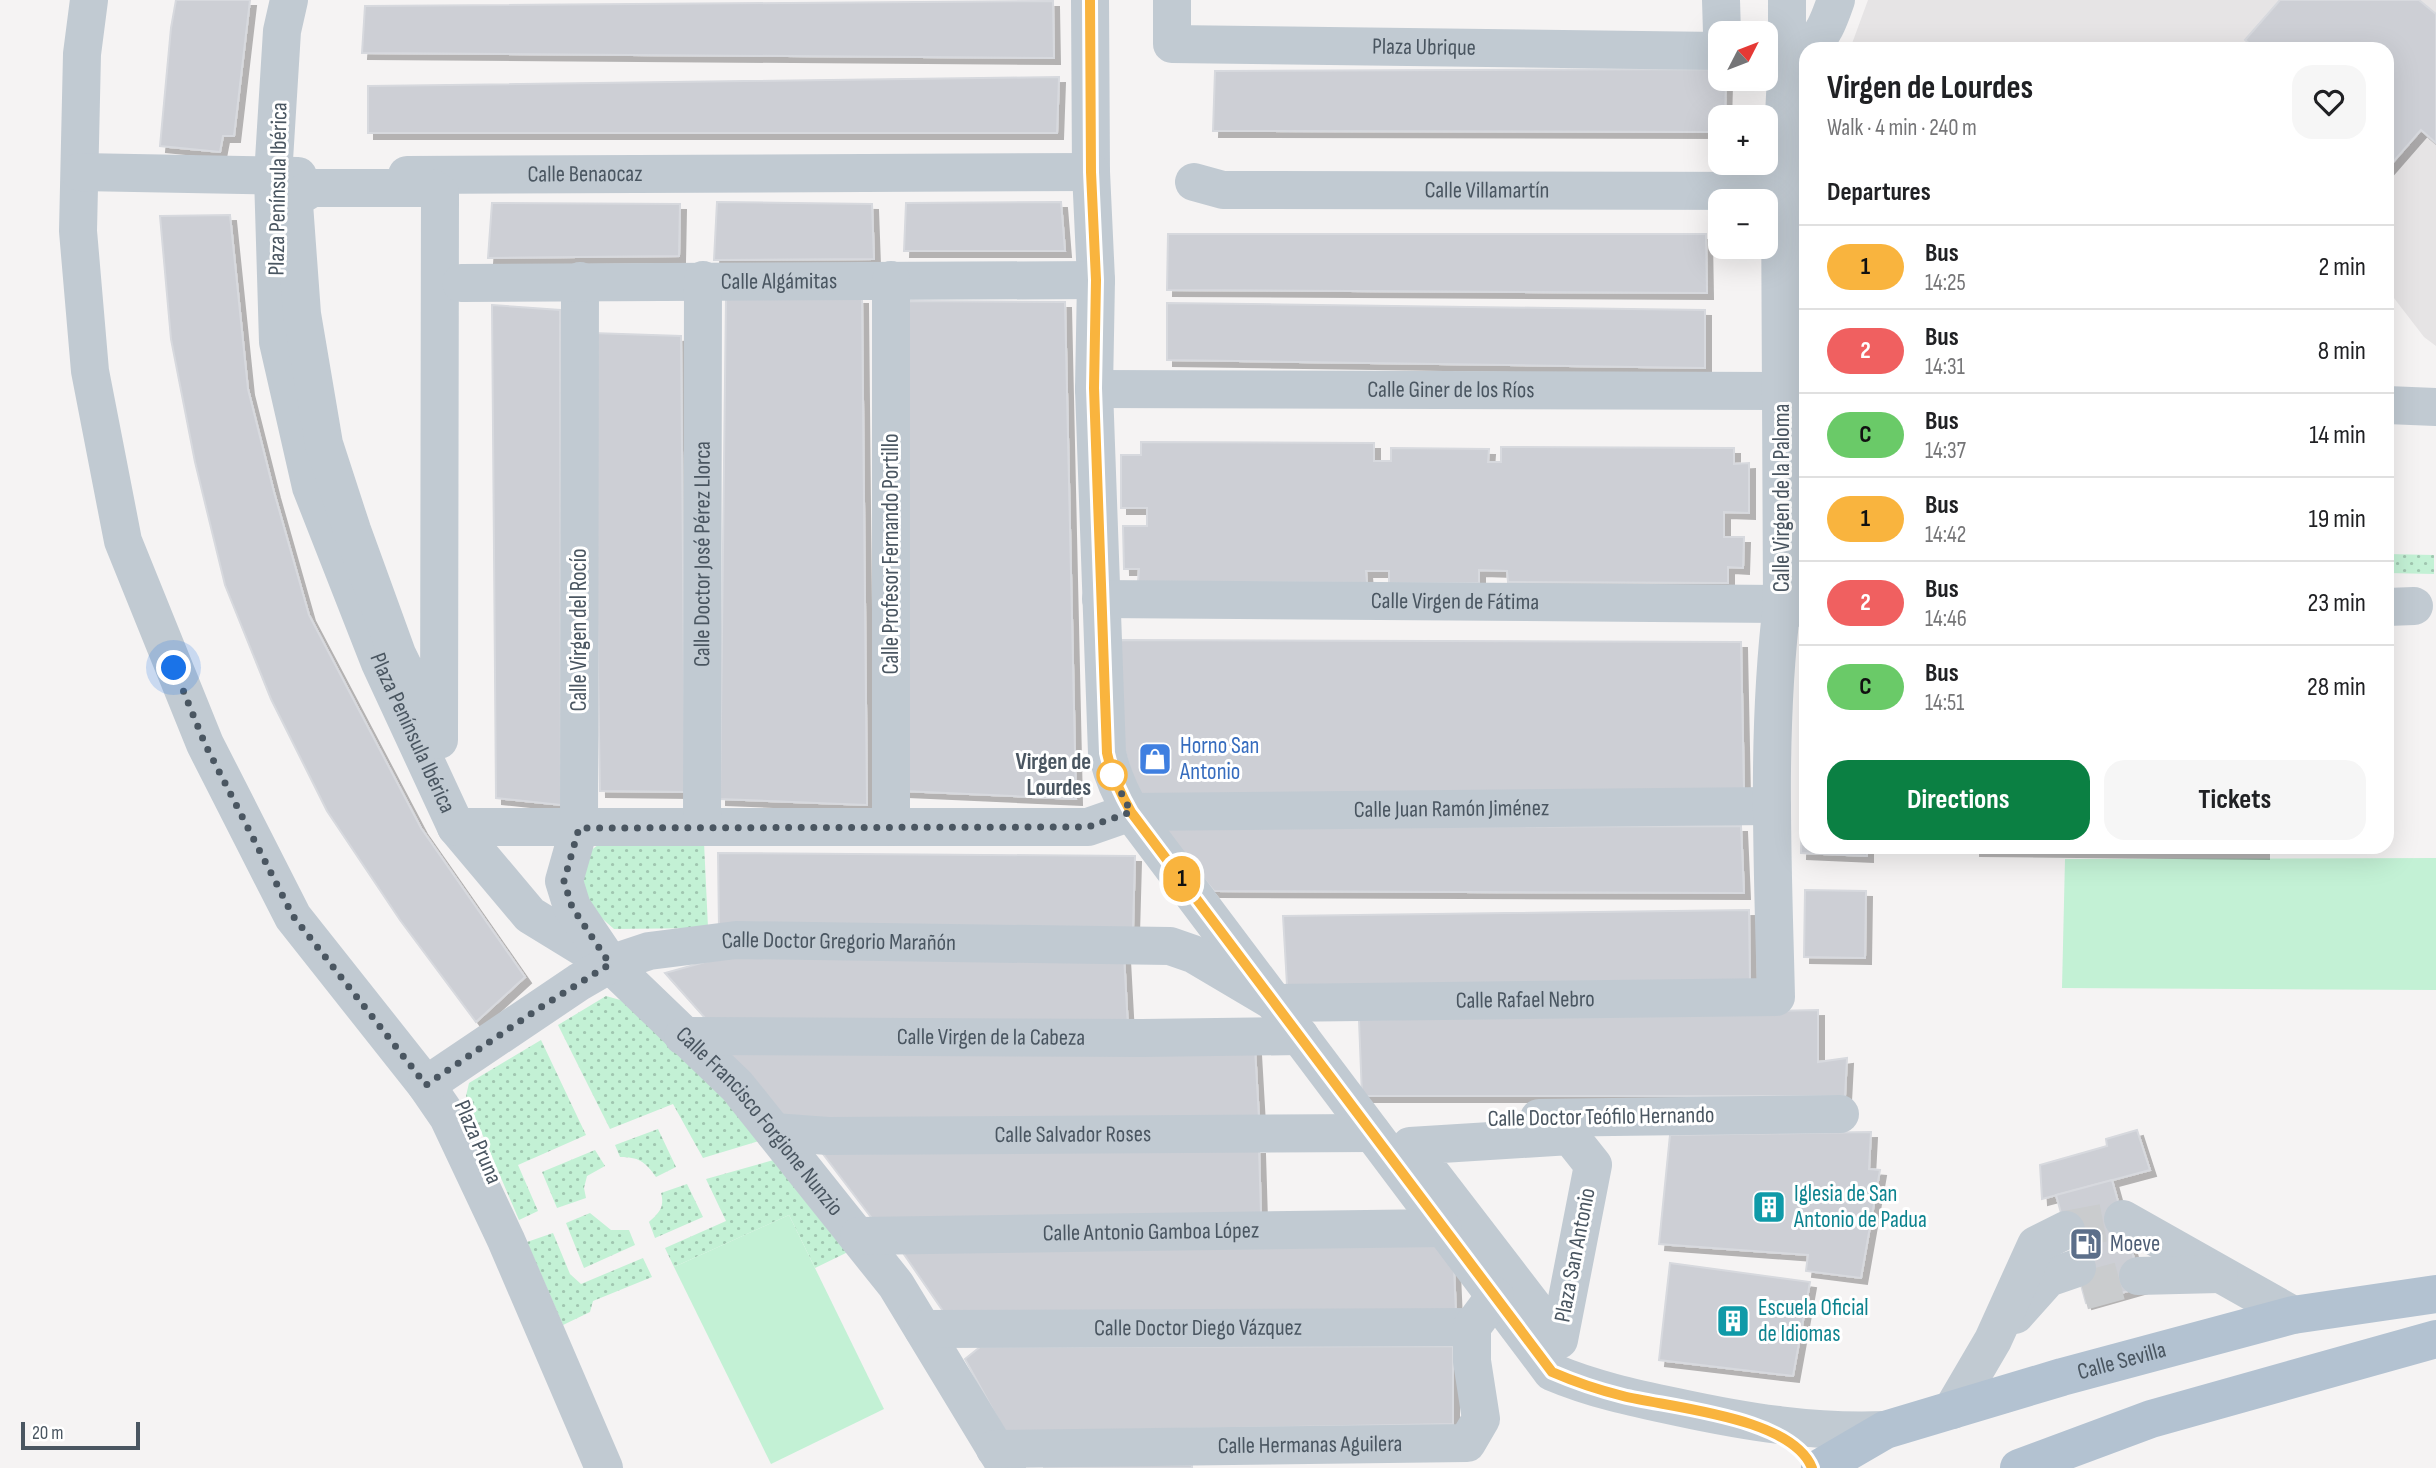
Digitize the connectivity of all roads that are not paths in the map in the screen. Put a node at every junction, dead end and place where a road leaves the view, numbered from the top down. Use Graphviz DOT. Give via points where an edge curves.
graph roads {
  1 [pos="89,0"];
  2 [pos="289,0"];
  3 [pos="1090,0"];
  4 [pos="1172,0"];
  5 [pos="1721,0"];
  6 [pos="1787,0"];
  7 [pos="1836,0"];
  8 [pos="1722,21"];
  9 [pos="1814,42"];
  10 [pos="1799,48"];
  11 [pos="1708,51"];
  12 [pos="1799,59"];
  13 [pos="79,172"];
  14 [pos="1091,172"];
  15 [pos="274,176"];
  16 [pos="1194,182"];
  17 [pos="448,184"];
  18 [pos="1780,191"];
  19 [pos="703,280"];
  20 [pos="891,280"];
  21 [pos="1096,280"];
  22 [pos="580,281"];
  23 [pos="461,282"];
  24 [pos="1094,388"];
  25 [pos="1794,391"];
  26 [pos="2394,405"];
  27 [pos="2436,407"];
  28 [pos="1101,599"];
  29 [pos="1794,607"];
  30 [pos="1772,806"];
  31 [pos="1131,812"];
  32 [pos="456,827"];
  33 [pos="702,827"];
  34 [pos="891,827"];
  35 [pos="579,828"];
  36 [pos="610,964"];
  37 [pos="1776,997"];
  38 [pos="1276,1003"];
  39 [pos="683,1036"];
  40 [pos="1300,1036"];
  41 [pos="426,1085"];
  42 [pos="1840,1114"];
  43 [pos="1367,1127"];
  44 [pos="774,1132"];
  45 [pos="1410,1146"];
  46 [pos="1443,1228"];
  47 [pos="2066,1230"];
  48 [pos="859,1236"];
  49 [pos="2219,1274"];
  50 [pos="2080,1279"];
  51 [pos="2436,1294"];
  52 [pos="1495,1296"];
  53 [pos="2293,1315"];
  54 [pos="1472,1327"];
  55 [pos="923,1329"];
  56 [pos="2436,1339"];
  57 [pos="1993,1340"];
  58 [pos="1952,1409"];
  59 [pos="1744,1422"];
  60 [pos="1885,1430"];
  61 [pos="995,1462"];
  62 [pos="604,1468"];
  63 [pos="625,1468"];
  64 [pos="1812,1468"];
  65 [pos="1820,1468"];
  66 [pos="2019,1468"];
  1 -- 13 [label="street" via="82,54"];
  2 -- 15 [label="street, Plaza Península Ibérica" via="282,32"];
  3 -- 14 [label="street"];
  4 -- 11 [label="street, Plaza Ubrique" via="1172,44"];
  5 -- 8 [label="street"];
  6 -- 10 [label="street, Calle Virgen de la Paloma"];
  7 -- 9 [label="street" via="1828,25"];
  12 -- 18 [label="street, Calle Virgen de la Paloma"];
  13 -- 15 [label="street, Calle Benaocaz"];
  13 -- 41 [label="street" via="78,231 90,371 123,541 205,744 293,916"];
  14 -- 17 [label="street, Calle Benaocaz"];
  14 -- 21 [label="street"];
  15 -- 17 [label="street, Calle Benaocaz"];
  15 -- 32 [label="street, Plaza Península Ibérica" via="278,342 311,487 380,663"];
  16 -- 18 [label="street, Calle Villamartín" via="1223,190"];
  17 -- 17 [label="street, Plaza Península Ibérica" via="439,658 439,740 397,654 324,444 302,314 294,205 312,188 432,188"];
  17 -- 23 [label="street, Plaza Península Ibérica"];
  18 -- 25 [label="street, Calle Virgen de la Paloma"];
  19 -- 20 [label="street, Calle Algámitas"];
  19 -- 22 [label="street, Calle Algámitas"];
  19 -- 33 [label="street, Calle Doctor José Pérez Llorca"];
  20 -- 21 [label="street, Calle Algámitas"];
  20 -- 34 [label="street, Calle Profesor Fernando Portillo"];
  21 -- 24 [label="street"];
  22 -- 23 [label="street, Calle Algámitas"];
  22 -- 35 [label="street, Calle Virgen del Rocío"];
  23 -- 32 [label="street, Plaza Península Ibérica"];
  24 -- 25 [label="street, Calle Giner de los Ríos"];
  24 -- 28 [label="street"];
  25 -- 29 [label="street, Calle Virgen de la Paloma"];
  26 -- 27 [label="street"];
  28 -- 29 [label="street, Calle Virgen de Fátima"];
  28 -- 31 [label="street" via="1107,753 1111,773"];
  29 -- 30 [label="street, Calle Virgen de la Paloma" via="1775,657 1782,710"];
  30 -- 31 [label="street, Calle Juan Ramón Jiménez"];
  30 -- 37 [label="street, Calle Virgen de la Paloma"];
  31 -- 34 [label="street, Calle Juan Ramón Jiménez" via="1088,827"];
  31 -- 38 [label="street"];
  32 -- 35 [label="street, Calle Juan Ramón Jiménez"];
  32 -- 36 [label="street, Calle Francisco Forgione Nunzio" via="530,915"];
  33 -- 34 [label="street, Calle Juan Ramón Jiménez"];
  33 -- 35 [label="street, Calle Juan Ramón Jiménez"];
  35 -- 36 [label="street, Calle Virgen del Rocío" via="564,881 572,907"];
  36 -- 38 [label="street, Calle Doctor Gregorio Marañón" via="649,951 736,940 1170,946 1193,954"];
  36 -- 39 [label="street, Calle Francisco Forgione Nunzio"];
  36 -- 41 [label="street, Calle Doctor Gregorio Marañón"];
  37 -- 38 [label="street, Calle Rafael Nebro"];
  38 -- 40 [label="street"];
  39 -- 40 [label="street, Calle Virgen de la Cabeza"];
  39 -- 44 [label="street, Calle Francisco Forgione Nunzio" via="737,1086"];
  40 -- 43 [label="street"];
  41 -- 62 [label="street" via="448,1117 506,1240"];
  42 -- 43 [label="street, Calle Doctor Teófilo Hernando"];
  43 -- 44 [label="street, Calle Salvador Roses" via="828,1136"];
  43 -- 46 [label="street"];
  44 -- 48 [label="street, Calle Francisco Forgione Nunzio"];
  45 -- 45 [label="street, Plaza San Antonio" via="1541,1317 1559,1340 1593,1165 1570,1136"];
  46 -- 48 [label="street, Calle Antonio Gamboa López"];
  46 -- 52 [label="street"];
  47 -- 57 [label="street" via="2036,1245"];
  48 -- 55 [label="street, Calle Francisco Forgione Nunzio"];
  49 -- 49 [label="street" via="2131,1249"];
  49 -- 53 [label="street"];
  50 -- 57 [label="street"];
  51 -- 53 [label="main road, Calle Sevilla"];
  52 -- 54 [label="street"];
  52 -- 59 [label="street" via="1552,1372 1624,1396"];
  53 -- 58 [label="main road, Calle Sevilla"];
  54 -- 55 [label="street, Calle Doctor Diego Vázquez"];
  54 -- 61 [label="street, Calle Hermanas Aguilera" via="1481,1419 1467,1443"];
  55 -- 61 [label="street, Calle Francisco Forgione Nunzio"];
  56 -- 66 [label="main road" via="2151,1419"];
  57 -- 58 [label="street"];
  58 -- 60 [label="main road, Calle Sevilla"];
  59 -- 60 [label="street" via="1840,1432"];
  59 -- 64 [label="street" via="1786,1438 1808,1457"];
  60 -- 65 [label="main road, Calle Sevilla"];
  61 -- 63 [label="street, Plaza Pruna" via="850,1244 726,1095 622,990 608,989 457,1076 456,1099"];
}
